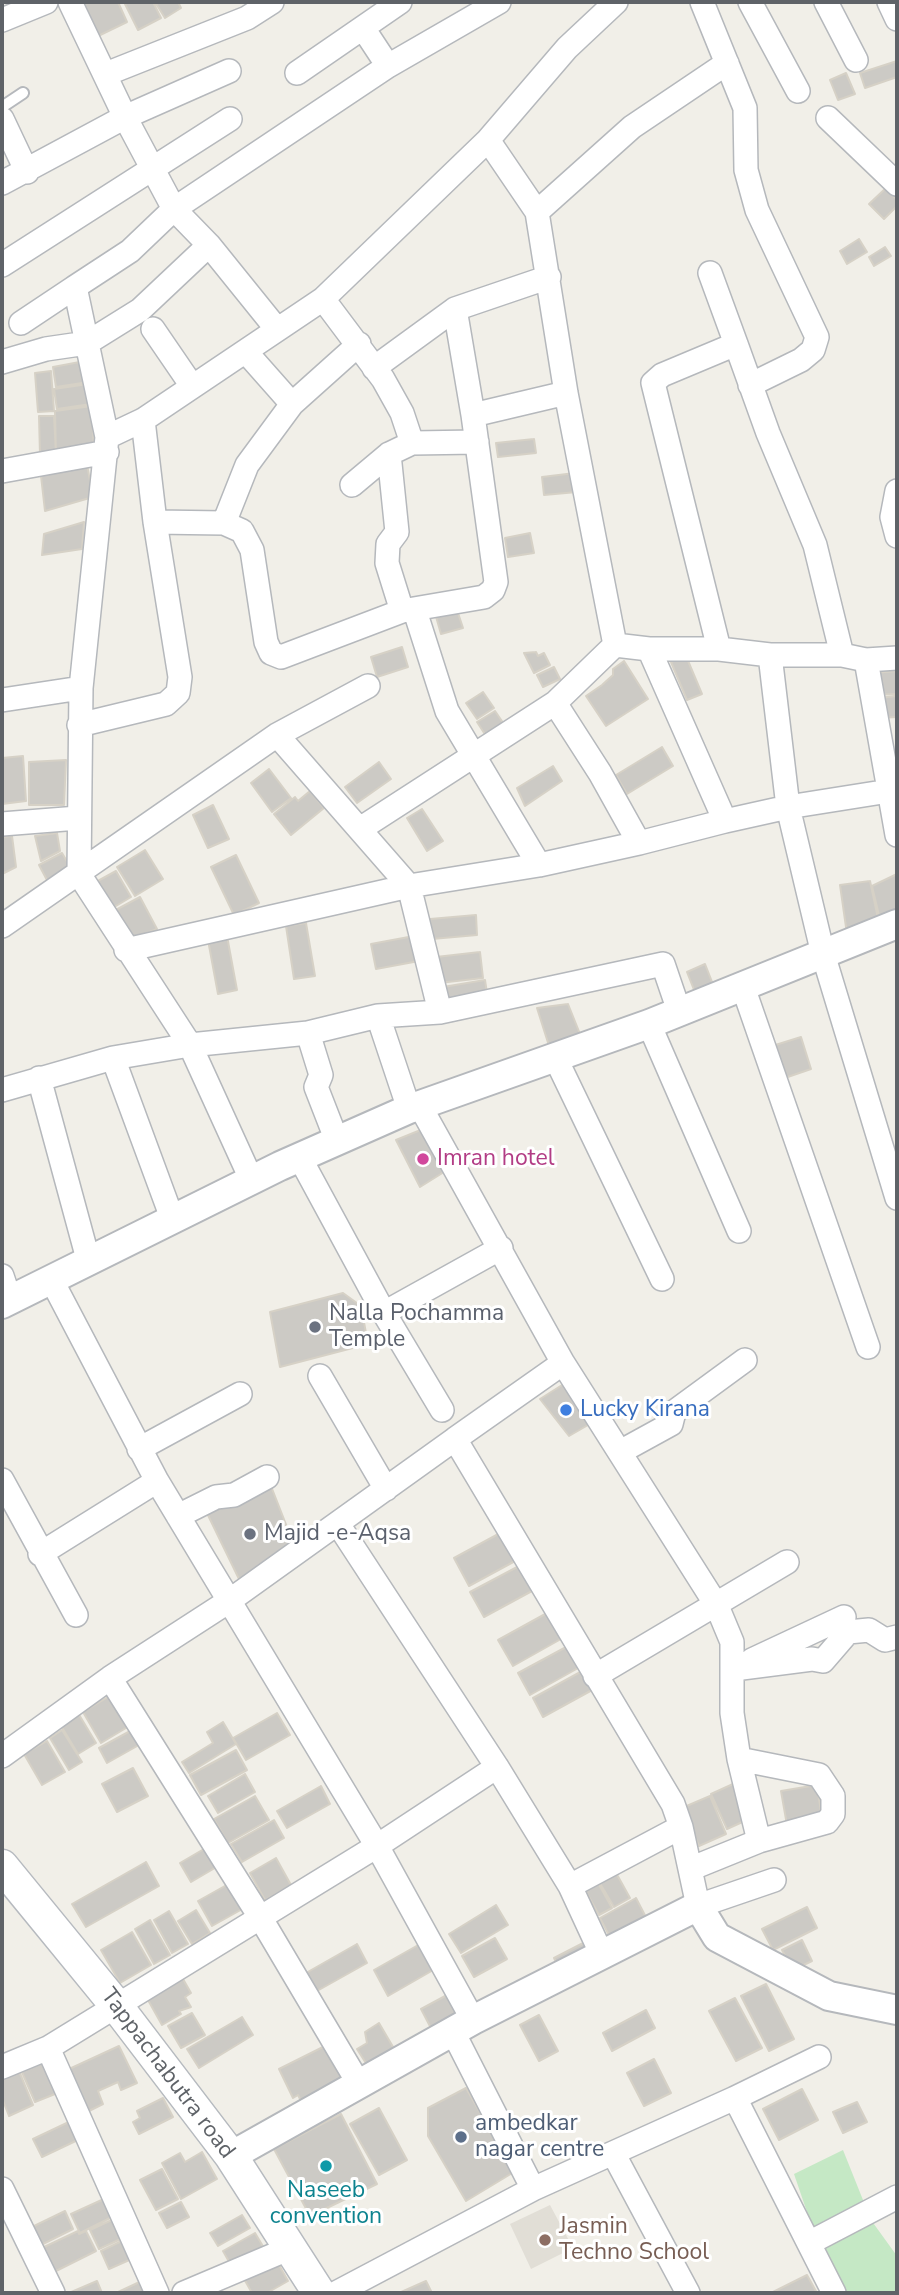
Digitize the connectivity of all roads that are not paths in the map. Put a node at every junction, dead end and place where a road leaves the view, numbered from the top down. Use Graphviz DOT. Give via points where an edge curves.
graph roads {
  1 [pos="46,2"];
  2 [pos="70,2"];
  3 [pos="272,2"];
  4 [pos="400,2"];
  5 [pos="499,2"];
  6 [pos="616,2"];
  7 [pos="702,2"];
  8 [pos="750,2"];
  9 [pos="826,2"];
  10 [pos="889,2"];
  11 [pos="897,19"];
  12 [pos="2,20"];
  13 [pos="363,28"];
  14 [pos="856,60"];
  15 [pos="727,63"];
  16 [pos="388,66"];
  17 [pos="229,71"];
  18 [pos="297,73"];
  19 [pos="106,74"];
  20 [pos="798,91"];
  21 [pos="23,93"];
  22 [pos="2,107"];
  23 [pos="125,117"];
  24 [pos="828,118"];
  25 [pos="2,119"];
  26 [pos="230,119"];
  27 [pos="488,140"];
  28 [pos="152,168"];
  29 [pos="27,172"];
  30 [pos="2,183"];
  31 [pos="897,184"];
  32 [pos="174,209"];
  33 [pos="537,212"];
  34 [pos="209,245"];
  35 [pos="2,265"];
  36 [pos="710,272"];
  37 [pos="549,277"];
  38 [pos="75,287"];
  39 [pos="323,299"];
  40 [pos="455,309"];
  41 [pos="21,323"];
  42 [pos="153,328"];
  43 [pos="276,328"];
  44 [pos="87,343"];
  45 [pos="359,344"];
  46 [pos="736,344"];
  47 [pos="246,352"];
  48 [pos="2,362"];
  49 [pos="374,368"];
  50 [pos="750,385"];
  51 [pos="192,386"];
  52 [pos="566,393"];
  53 [pos="292,404"];
  54 [pos="473,415"];
  55 [pos="143,420"];
  56 [pos="477,442"];
  57 [pos="412,443"];
  58 [pos="107,445"];
  59 [pos="389,454"];
  60 [pos="2,471"];
  61 [pos="352,485"];
  62 [pos="897,491"];
  63 [pos="155,522"];
  64 [pos="224,523"];
  65 [pos="897,536"];
  66 [pos="408,611"];
  67 [pos="615,645"];
  68 [pos="649,649"];
  69 [pos="719,649"];
  70 [pos="842,654"];
  71 [pos="770,655"];
  72 [pos="897,659"];
  73 [pos="866,660"];
  74 [pos="368,686"];
  75 [pos="81,688"];
  76 [pos="2,700"];
  77 [pos="555,703"];
  78 [pos="79,725"];
  79 [pos="277,736"];
  80 [pos="472,758"];
  81 [pos="889,791"];
  82 [pos="788,807"];
  83 [pos="78,818"];
  84 [pos="725,821"];
  85 [pos="2,824"];
  86 [pos="896,828"];
  87 [pos="360,829"];
  88 [pos="639,843"];
  89 [pos="539,865"];
  90 [pos="79,874"];
  91 [pos="409,886"];
  92 [pos="897,924"];
  93 [pos="2,926"];
  94 [pos="126,950"];
  95 [pos="823,954"];
  96 [pos="743,987"];
  97 [pos="680,1011"];
  98 [pos="440,1012"];
  99 [pos="378,1016"];
  100 [pos="649,1024"];
  101 [pos="308,1033"];
  102 [pos="190,1045"];
  103 [pos="555,1057"];
  104 [pos="113,1058"];
  105 [pos="39,1078"];
  106 [pos="2,1090"];
  107 [pos="414,1108"];
  108 [pos="337,1141"];
  109 [pos="300,1158"];
  110 [pos="252,1181"];
  111 [pos="897,1198"];
  112 [pos="172,1218"];
  113 [pos="738,1231"];
  114 [pos="501,1248"];
  115 [pos="88,1259"];
  116 [pos="51,1279"];
  117 [pos="662,1279"];
  118 [pos="4,1293"];
  119 [pos="384,1313"];
  120 [pos="868,1347"];
  121 [pos="745,1360"];
  122 [pos="563,1363"];
  123 [pos="320,1376"];
  124 [pos="240,1394"];
  125 [pos="442,1410"];
  126 [pos="455,1439"];
  127 [pos="139,1449"];
  128 [pos="620,1452"];
  129 [pos="267,1477"];
  130 [pos="2,1480"];
  131 [pos="157,1481"];
  132 [pos="386,1489"];
  133 [pos="178,1516"];
  134 [pos="338,1524"];
  135 [pos="40,1554"];
  136 [pos="787,1562"];
  137 [pos="229,1601"];
  138 [pos="716,1606"];
  139 [pos="76,1615"];
  140 [pos="844,1617"];
  141 [pos="897,1637"];
  142 [pos="734,1669"];
  143 [pos="595,1676"];
  144 [pos="110,1678"];
  145 [pos="2,1756"];
  146 [pos="739,1759"];
  147 [pos="497,1767"];
  148 [pos="681,1827"];
  149 [pos="759,1841"];
  150 [pos="377,1846"];
  151 [pos="2,1866"];
  152 [pos="691,1869"];
  153 [pos="774,1880"];
  154 [pos="570,1886"];
  155 [pos="698,1906"];
  156 [pos="260,1917"];
  157 [pos="602,1955"];
  158 [pos="115,2004"];
  159 [pos="897,2010"];
  160 [pos="463,2026"];
  161 [pos="48,2048"];
  162 [pos="819,2057"];
  163 [pos="2,2067"];
  164 [pos="359,2084"];
  165 [pos="735,2098"];
  166 [pos="613,2153"];
  167 [pos="232,2156"];
  168 [pos="2,2189"];
  169 [pos="533,2189"];
  170 [pos="897,2197"];
  171 [pos="811,2242"];
  172 [pos="288,2249"];
  173 [pos="53,2293"];
  174 [pos="157,2293"];
  175 [pos="184,2293"];
  176 [pos="319,2293"];
  177 [pos="336,2293"];
  178 [pos="688,2293"];
  179 [pos="834,2293"];
  1 -- 12 [label="street"];
  2 -- 19 [label="street"];
  3 -- 19 [label="street" via="247,18"];
  4 -- 13 [label="street"];
  5 -- 16 [label="street"];
  6 -- 27 [label="street" via="567,48"];
  7 -- 15 [label="street"];
  8 -- 20 [label="street"];
  9 -- 14 [label="street"];
  10 -- 11 [label="street"];
  13 -- 16 [label="street"];
  13 -- 18 [label="street"];
  15 -- 33 [label="street" via="632,127"];
  15 -- 50 [label="street" via="745,108 746,170 757,210 817,337 813,350 802,360"];
  16 -- 32 [label="street"];
  17 -- 23 [label="street"];
  19 -- 23 [label="street"];
  21 -- 22 [label="lane"];
  23 -- 28 [label="street"];
  23 -- 29 [label="street"];
  24 -- 31 [label="street"];
  25 -- 29 [label="street"];
  26 -- 28 [label="street"];
  27 -- 33 [label="street"];
  27 -- 39 [label="street"];
  28 -- 32 [label="street"];
  28 -- 35 [label="street"];
  29 -- 30 [label="street"];
  32 -- 34 [label="street"];
  32 -- 38 [label="street" via="130,251"];
  33 -- 37 [label="street"];
  34 -- 43 [label="street"];
  34 -- 44 [label="street" via="140,310"];
  36 -- 46 [label="street"];
  37 -- 40 [label="street"];
  37 -- 52 [label="street"];
  38 -- 41 [label="street"];
  38 -- 44 [label="street"];
  39 -- 43 [label="street"];
  39 -- 45 [label="street"];
  40 -- 49 [label="street"];
  40 -- 54 [label="street"];
  42 -- 51 [label="street"];
  43 -- 47 [label="street"];
  44 -- 48 [label="street"];
  44 -- 58 [label="street"];
  45 -- 49 [label="street"];
  45 -- 53 [label="street"];
  46 -- 50 [label="street"];
  46 -- 69 [label="street" via="653,383"];
  47 -- 51 [label="street"];
  47 -- 53 [label="street"];
  49 -- 57 [label="street" via="401,413"];
  50 -- 70 [label="street" via="815,545"];
  51 -- 55 [label="street"];
  52 -- 54 [label="street"];
  52 -- 67 [label="street"];
  53 -- 64 [label="street" via="247,465"];
  54 -- 56 [label="street"];
  55 -- 58 [label="street"];
  55 -- 63 [label="street"];
  56 -- 57 [label="street"];
  56 -- 66 [label="street" via="496,582 493,590 484,597"];
  57 -- 59 [label="street"];
  58 -- 60 [label="street"];
  58 -- 75 [label="street"];
  59 -- 61 [label="street"];
  59 -- 66 [label="street" via="397,532 388,544 387,563"];
  62 -- 65 [label="street" via="892,517"];
  63 -- 64 [label="street"];
  63 -- 78 [label="street" via="180,677 178,693 166,704"];
  64 -- 66 [label="street" via="242,531 252,550 271,653 281,657"];
  66 -- 80 [label="street" via="447,712"];
  67 -- 68 [label="street"];
  67 -- 77 [label="street"];
  68 -- 69 [label="street"];
  68 -- 84 [label="street"];
  69 -- 71 [label="street"];
  70 -- 71 [label="street"];
  70 -- 73 [label="street"];
  71 -- 82 [label="street"];
  72 -- 73 [label="street"];
  73 -- 81 [label="street"];
  74 -- 79 [label="street"];
  75 -- 76 [label="street"];
  75 -- 78 [label="street"];
  77 -- 80 [label="street"];
  77 -- 88 [label="street"];
  78 -- 83 [label="street"];
  79 -- 87 [label="street"];
  79 -- 90 [label="street"];
  80 -- 87 [label="street"];
  80 -- 89 [label="street"];
  81 -- 82 [label="street"];
  81 -- 86 [label="street"];
  82 -- 84 [label="street"];
  82 -- 95 [label="street"];
  83 -- 85 [label="street"];
  83 -- 90 [label="street"];
  84 -- 88 [label="street"];
  87 -- 91 [label="street"];
  88 -- 89 [label="street"];
  89 -- 91 [label="street"];
  90 -- 93 [label="street"];
  90 -- 94 [label="street"];
  91 -- 94 [label="street"];
  91 -- 98 [label="street"];
  92 -- 95 [label="street"];
  94 -- 102 [label="street"];
  95 -- 96 [label="street"];
  95 -- 111 [label="street"];
  96 -- 97 [label="street"];
  96 -- 120 [label="street"];
  97 -- 98 [label="street" via="663,964"];
  97 -- 100 [label="street"];
  98 -- 99 [label="street"];
  99 -- 101 [label="street"];
  99 -- 107 [label="street"];
  100 -- 103 [label="street"];
  100 -- 113 [label="street"];
  101 -- 102 [label="street"];
  101 -- 108 [label="street" via="321,1075 316,1087"];
  102 -- 104 [label="street"];
  102 -- 110 [label="street"];
  103 -- 107 [label="street"];
  103 -- 117 [label="street"];
  104 -- 105 [label="street"];
  104 -- 112 [label="street"];
  105 -- 106 [label="street"];
  105 -- 115 [label="street"];
  107 -- 108 [label="street"];
  107 -- 114 [label="street"];
  108 -- 109 [label="street"];
  109 -- 110 [label="street"];
  109 -- 119 [label="street"];
  110 -- 112 [label="street"];
  112 -- 115 [label="street"];
  114 -- 119 [label="street"];
  114 -- 122 [label="street"];
  115 -- 116 [label="street"];
  116 -- 118 [label="street"];
  116 -- 127 [label="street"];
  119 -- 125 [label="street"];
  121 -- 128 [label="street" via="674,1412 670,1424"];
  122 -- 126 [label="street"];
  122 -- 128 [label="street"];
  123 -- 132 [label="street"];
  124 -- 127 [label="street"];
  126 -- 132 [label="street"];
  126 -- 143 [label="street"];
  127 -- 131 [label="street"];
  128 -- 138 [label="street"];
  129 -- 133 [label="street"];
  130 -- 135 [label="street"];
  131 -- 133 [label="street"];
  131 -- 135 [label="street"];
  132 -- 134 [label="street"];
  133 -- 137 [label="street"];
  134 -- 137 [label="street"];
  134 -- 147 [label="street"];
  135 -- 139 [label="street"];
  136 -- 138 [label="street"];
  137 -- 144 [label="street"];
  137 -- 150 [label="street"];
  138 -- 142 [label="street" via="732,1642"];
  138 -- 143 [label="street"];
  140 -- 142 [label="street"];
  141 -- 142 [label="street" via="886,1640 869,1630 848,1632 823,1661"];
  142 -- 146 [label="street" via="732,1713"];
  143 -- 148 [label="street" via="673,1804"];
  144 -- 145 [label="street"];
  144 -- 156 [label="street"];
  146 -- 149 [label="street"];
  146 -- 149 [label="street" via="819,1775 833,1796 833,1814 827,1822"];
  147 -- 150 [label="street"];
  147 -- 154 [label="street"];
  148 -- 152 [label="street"];
  148 -- 154 [label="street"];
  149 -- 152 [label="street"];
  150 -- 156 [label="street"];
  150 -- 160 [label="street"];
  151 -- 158 [label="main road, Tappachabutra road"];
  152 -- 155 [label="street"];
  153 -- 155 [label="street"];
  154 -- 157 [label="street"];
  155 -- 157 [label="street"];
  155 -- 159 [label="street" via="717,1937 828,1996"];
  156 -- 158 [label="street"];
  156 -- 164 [label="street"];
  157 -- 160 [label="street"];
  158 -- 161 [label="street"];
  158 -- 167 [label="main road, Tappachabutra road"];
  160 -- 164 [label="street"];
  160 -- 169 [label="street"];
  161 -- 163 [label="street"];
  161 -- 174 [label="street"];
  162 -- 165 [label="street"];
  164 -- 167 [label="street"];
  165 -- 166 [label="street"];
  165 -- 171 [label="street"];
  166 -- 169 [label="street"];
  166 -- 178 [label="street"];
  167 -- 172 [label="main road, Tappachabutra road"];
  168 -- 173 [label="street"];
  169 -- 177 [label="street"];
  170 -- 171 [label="street"];
  171 -- 179 [label="street"];
  172 -- 175 [label="street"];
  172 -- 176 [label="main road, Tappachabutra road"];
}
